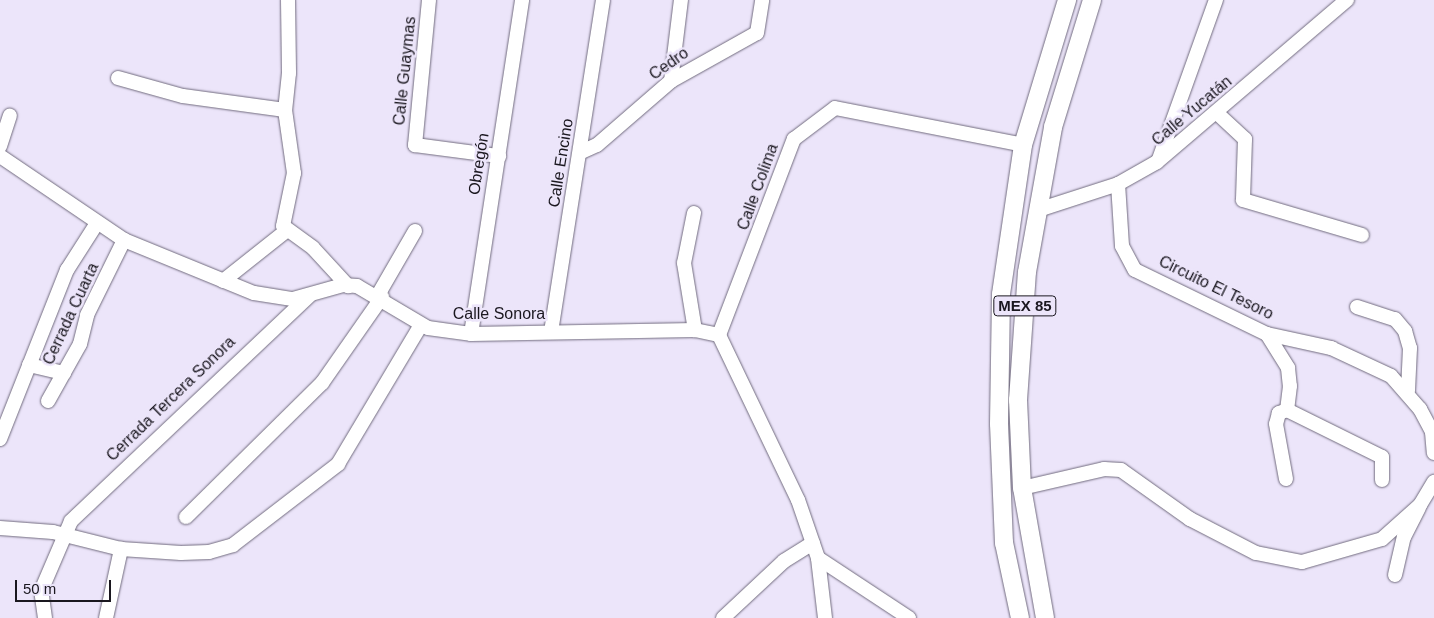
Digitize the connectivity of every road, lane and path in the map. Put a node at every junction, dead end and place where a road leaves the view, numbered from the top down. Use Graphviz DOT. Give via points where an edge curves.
graph roads {
  1 [pos="288,0"];
  2 [pos="429,0"];
  3 [pos="522,0"];
  4 [pos="603,0"];
  5 [pos="681,0"];
  6 [pos="762,0"];
  7 [pos="1067,0"];
  8 [pos="1092,0"];
  9 [pos="1216,0"];
  10 [pos="1347,0"];
  11 [pos="118,78"];
  12 [pos="671,81"];
  13 [pos="285,110"];
  14 [pos="1218,114"];
  15 [pos="10,116"];
  16 [pos="1023,145"];
  17 [pos="0,146"];
  18 [pos="581,152"];
  19 [pos="0,156"];
  20 [pos="499,156"];
  21 [pos="1157,162"];
  22 [pos="1118,184"];
  23 [pos="1038,210"];
  24 [pos="694,213"];
  25 [pos="97,223"];
  26 [pos="284,228"];
  27 [pos="415,231"];
  28 [pos="1362,235"];
  29 [pos="124,240"];
  30 [pos="223,281"];
  31 [pos="348,286"];
  32 [pos="309,296"];
  33 [pos="380,296"];
  34 [pos="1357,307"];
  35 [pos="421,325"];
  36 [pos="695,330"];
  37 [pos="552,332"];
  38 [pos="471,334"];
  39 [pos="719,334"];
  40 [pos="1267,334"];
  41 [pos="29,365"];
  42 [pos="64,373"];
  43 [pos="1408,390"];
  44 [pos="48,401"];
  45 [pos="1287,410"];
  46 [pos="0,440"];
  47 [pos="1434,453"];
  48 [pos="1286,479"];
  49 [pos="1382,480"];
  50 [pos="1434,482"];
  51 [pos="1022,488"];
  52 [pos="1420,505"];
  53 [pos="186,517"];
  54 [pos="0,528"];
  55 [pos="63,534"];
  56 [pos="813,543"];
  57 [pos="121,548"];
  58 [pos="818,558"];
  59 [pos="1396,575"];
  60 [pos="905,617"];
  61 [pos="45,618"];
  62 [pos="106,618"];
  63 [pos="723,618"];
  64 [pos="825,618"];
  65 [pos="1020,618"];
  66 [pos="1045,618"];
  1 -- 13 [label="street" via="289,74"];
  2 -- 20 [label="street, Calle Guaymas" via="415,145"];
  3 -- 20 [label="street, Obregón"];
  4 -- 18 [label="street, Calle Encino"];
  5 -- 12 [label="street"];
  6 -- 12 [label="street, Cedro" via="757,33"];
  7 -- 16 [label="main road, MEX 85"];
  8 -- 23 [label="main road, MEX 85" via="1053,127"];
  9 -- 21 [label="street"];
  10 -- 14 [label="street, Calle Yucatán"];
  11 -- 13 [label="street" via="183,96"];
  12 -- 18 [label="street, Cedro" via="597,145"];
  13 -- 26 [label="street" via="294,173"];
  14 -- 21 [label="street, Calle Yucatán"];
  14 -- 28 [label="street" via="1245,139 1243,200"];
  15 -- 17 [label="street"];
  16 -- 39 [label="street, Calle Colima" via="835,108 824,112 794,139"];
  16 -- 65 [label="main road, MEX 85" via="1001,294 999,424 1004,543"];
  18 -- 37 [label="street, Calle Encino"];
  19 -- 25 [label="street"];
  20 -- 38 [label="street, Obregón"];
  21 -- 22 [label="street, Calle Yucatán"];
  22 -- 23 [label="street, Calle Yucatán"];
  22 -- 40 [label="street, Circuito El Tesoro" via="1122,246 1135,270"];
  23 -- 51 [label="main road, MEX 85" via="1027,272 1018,400"];
  24 -- 36 [label="street" via="684,263"];
  25 -- 29 [label="street"];
  25 -- 41 [label="street" via="67,270"];
  26 -- 30 [label="street"];
  26 -- 31 [label="street" via="313,248"];
  27 -- 33 [label="street"];
  29 -- 30 [label="street"];
  29 -- 42 [label="street, Cerrada Cuarta"];
  30 -- 32 [label="street" via="280,299"];
  31 -- 32 [label="street"];
  31 -- 33 [label="street, Calle Sonora"];
  32 -- 55 [label="street, Cerrada Tercera Sonora" via="173,421"];
  33 -- 35 [label="street, Calle Sonora"];
  33 -- 53 [label="street" via="322,383"];
  34 -- 43 [label="street" via="1395,319 1405,331 1410,348"];
  35 -- 38 [label="street, Calle Sonora"];
  35 -- 57 [label="street" via="338,464 233,545 209,552"];
  36 -- 37 [label="street, Calle Sonora"];
  36 -- 39 [label="street, Calle Sonora"];
  37 -- 38 [label="street, Calle Sonora"];
  39 -- 56 [label="street"];
  40 -- 43 [label="street, Circuito El Tesoro" via="1350,356 1391,376"];
  40 -- 45 [label="street" via="1288,368"];
  41 -- 42 [label="street"];
  41 -- 46 [label="street"];
  42 -- 44 [label="street, Cerrada Cuarta"];
  43 -- 47 [label="street, Circuito El Tesoro" via="1432,432"];
  45 -- 48 [label="street" via="1279,413 1276,424"];
  45 -- 49 [label="street" via="1382,457"];
  50 -- 52 [label="street"];
  51 -- 52 [label="street" via="1104,469 1121,470 1190,520 1256,553 1302,562 1382,540"];
  51 -- 66 [label="main road, MEX 85"];
  52 -- 59 [label="street" via="1404,537"];
  54 -- 55 [label="street"];
  55 -- 57 [label="street" via="74,540"];
  55 -- 61 [label="street" via="41,591"];
  56 -- 58 [label="street"];
  56 -- 63 [label="street" via="784,561"];
  57 -- 62 [label="street"];
  58 -- 60 [label="street"];
  58 -- 64 [label="street"];
}
